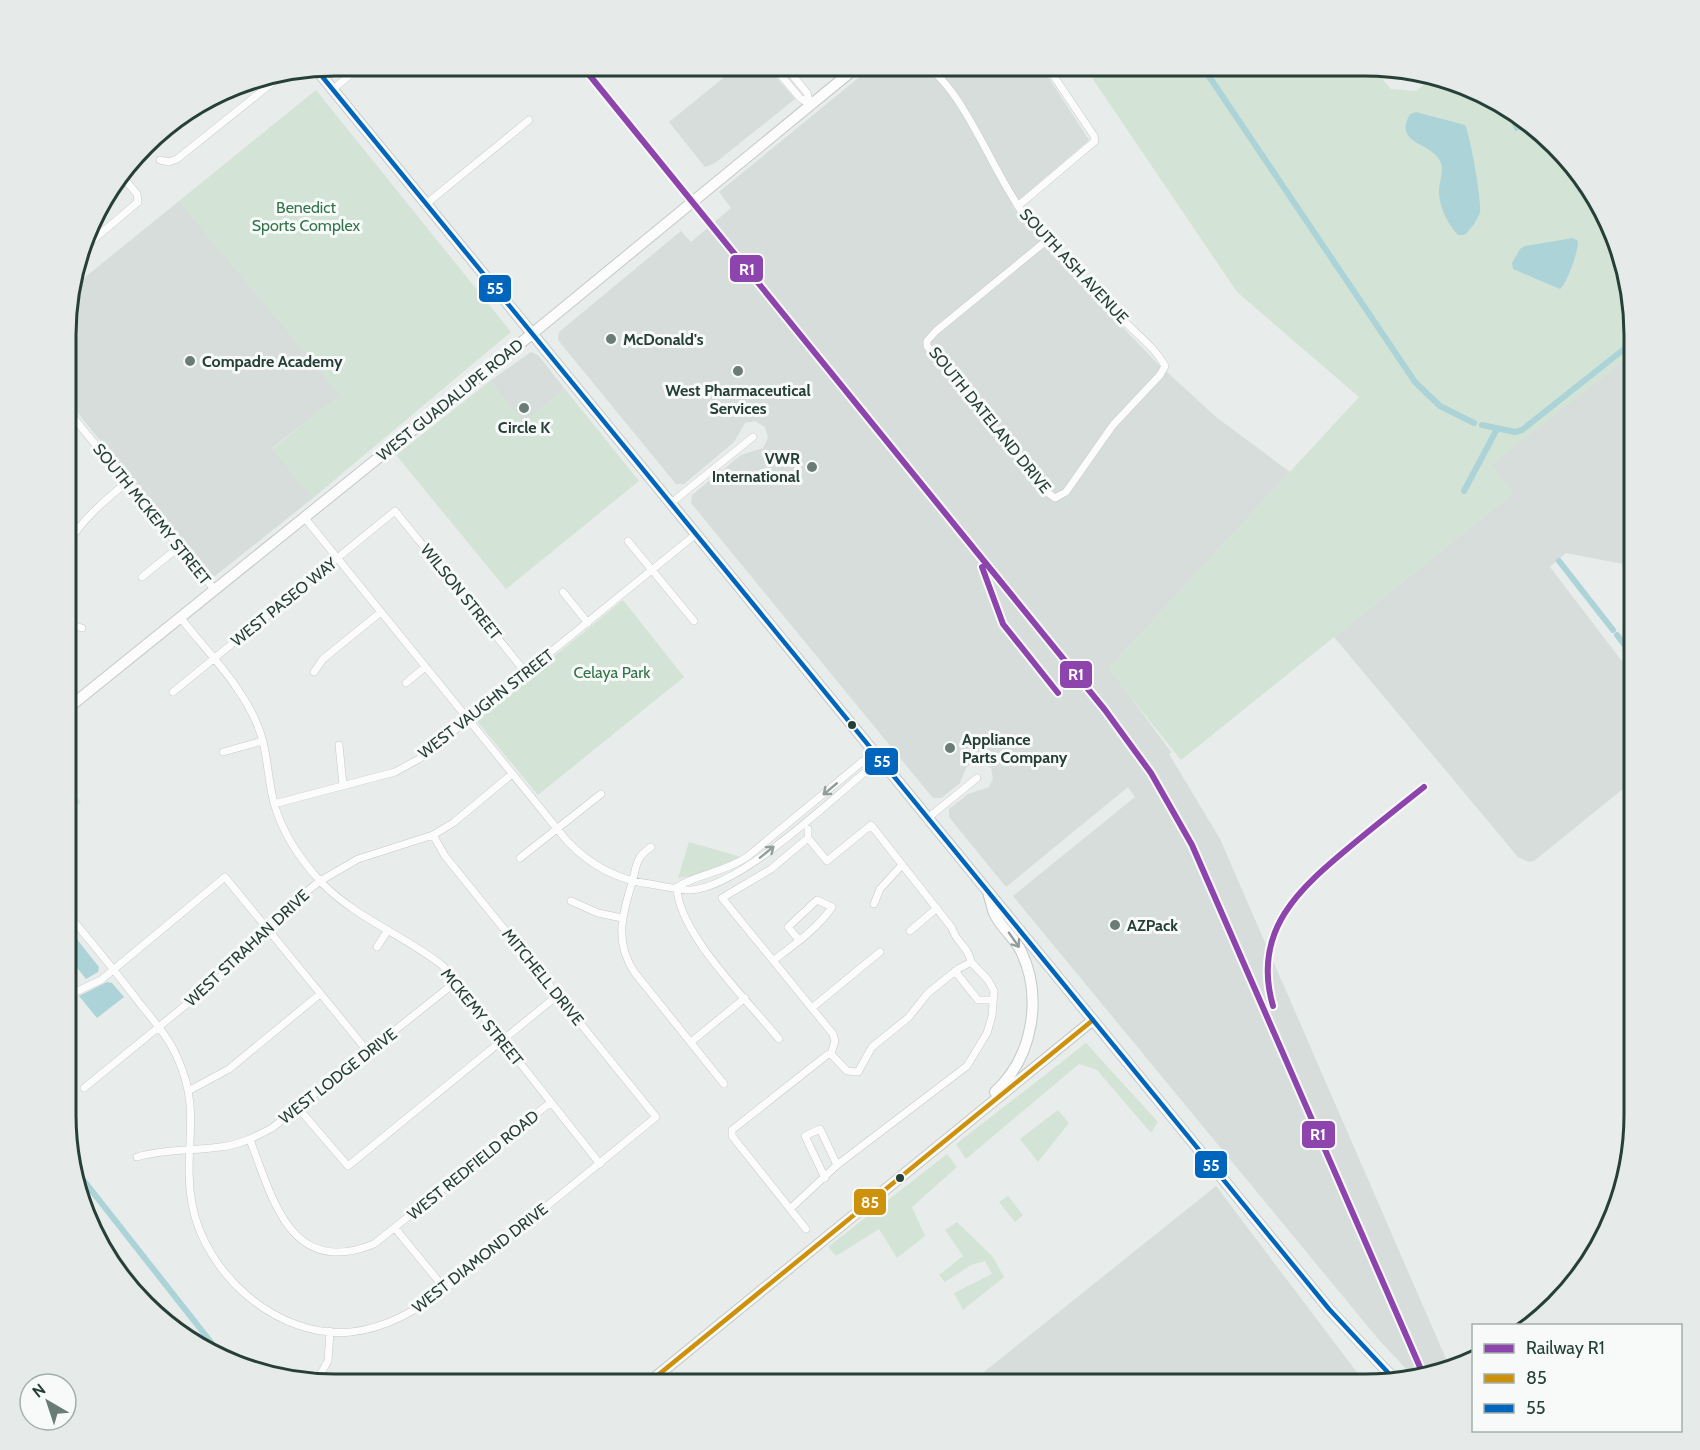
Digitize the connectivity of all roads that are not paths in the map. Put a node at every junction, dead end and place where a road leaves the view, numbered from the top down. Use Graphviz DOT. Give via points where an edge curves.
graph roads {
  1 [pos="349,76"];
  2 [pos="781,76"];
  3 [pos="793,76"];
  4 [pos="846,76"];
  5 [pos="936,76"];
  6 [pos="1054,76"];
  7 [pos="322,77"];
  8 [pos="264,86"];
  9 [pos="332,90"];
  10 [pos="811,105"];
  11 [pos="529,120"];
  12 [pos="160,159"];
  13 [pos="127,182"];
  14 [pos="426,204"];
  15 [pos="1018,206"];
  16 [pos="96,238"];
  17 [pos="1046,241"];
  18 [pos="532,333"];
  19 [pos="76,421"];
  20 [pos="78,423"];
  21 [pos="753,437"];
  22 [pos="126,483"];
  23 [pos="1055,498"];
  24 [pos="671,503"];
  25 [pos="395,512"];
  26 [pos="304,517"];
  27 [pos="76,530"];
  28 [pos="696,534"];
  29 [pos="628,541"];
  30 [pos="179,547"];
  31 [pos="336,559"];
  32 [pos="652,571"];
  33 [pos="142,577"];
  34 [pos="214,590"];
  35 [pos="563,592"];
  36 [pos="381,612"];
  37 [pos="180,617"];
  38 [pos="694,621"];
  39 [pos="588,623"];
  40 [pos="76,626"];
  41 [pos="82,628"];
  42 [pos="213,659"];
  43 [pos="425,667"];
  44 [pos="314,672"];
  45 [pos="526,673"];
  46 [pos="406,683"];
  47 [pos="172,692"];
  48 [pos="76,702"];
  49 [pos="468,719"];
  50 [pos="262,741"];
  51 [pos="339,745"];
  52 [pos="223,752"];
  53 [pos="876,755"];
  54 [pos="512,774"];
  55 [pos="977,778"];
  56 [pos="343,785"];
  57 [pos="601,794"];
  58 [pos="274,804"];
  59 [pos="928,818"];
  60 [pos="557,829"];
  61 [pos="808,829"];
  62 [pos="433,835"];
  63 [pos="808,838"];
  64 [pos="651,847"];
  65 [pos="520,858"];
  66 [pos="901,866"];
  67 [pos="320,881"];
  68 [pos="632,881"];
  69 [pos="677,887"];
  70 [pos="987,890"];
  71 [pos="571,901"];
  72 [pos="874,904"];
  73 [pos="937,908"];
  74 [pos="622,918"];
  75 [pos="76,924"];
  76 [pos="266,929"];
  77 [pos="388,930"];
  78 [pos="910,931"];
  79 [pos="799,940"];
  80 [pos="377,947"];
  81 [pos="880,952"];
  82 [pos="774,960"];
  83 [pos="971,962"];
  84 [pos="113,969"];
  85 [pos="955,971"];
  86 [pos="457,981"];
  87 [pos="76,992"];
  88 [pos="320,994"];
  89 [pos="558,995"];
  90 [pos="745,998"];
  91 [pos="993,1000"];
  92 [pos="813,1007"];
  93 [pos="1093,1020"];
  94 [pos="159,1028"];
  95 [pos="779,1039"];
  96 [pos="501,1042"];
  97 [pos="691,1042"];
  98 [pos="369,1053"];
  99 [pos="831,1054"];
  100 [pos="724,1084"];
  101 [pos="84,1089"];
  102 [pos="190,1090"];
  103 [pos="551,1102"];
  104 [pos="299,1109"];
  105 [pos="656,1117"];
  106 [pos="957,1130"];
  107 [pos="250,1140"];
  108 [pos="191,1150"];
  109 [pos="137,1157"];
  110 [pos="600,1164"];
  111 [pos="837,1165"];
  112 [pos="825,1178"];
  113 [pos="790,1209"];
  114 [pos="395,1228"];
  115 [pos="806,1229"];
  116 [pos="445,1289"];
  117 [pos="330,1331"];
  118 [pos="1388,1372"];
  119 [pos="321,1373"];
  120 [pos="659,1374"];
  1 -- 9 [label="street"];
  2 -- 10 [label="street"];
  3 -- 10 [label="street"];
  4 -- 10 [label="main road, WEST GUADALUPE ROAD"];
  5 -- 15 [label="street, SOUTH ASH AVENUE" via="977,133"];
  6 -- 15 [label="street" via="1095,141"];
  7 -- 9 [label="main road"];
  8 -- 12 [label="street" via="177,159"];
  9 -- 14 [label="main road"];
  10 -- 18 [label="main road, WEST GUADALUPE ROAD"];
  11 -- 14 [label="street"];
  13 -- 16 [label="street" via="138,202"];
  14 -- 18 [label="main road"];
  15 -- 17 [label="street, SOUTH ASH AVENUE"];
  17 -- 23 [label="street, SOUTH ASH AVENUE" via="1165,366 1113,425 1066,492"];
  17 -- 23 [label="street, SOUTH DATELAND DRIVE" via="927,341 930,351 1044,490"];
  18 -- 24 [label="main road"];
  18 -- 26 [label="main road, WEST GUADALUPE ROAD"];
  19 -- 20 [label="street, SOUTH MCKEMY STREET"];
  20 -- 22 [label="street, SOUTH MCKEMY STREET"];
  21 -- 24 [label="street"];
  22 -- 27 [label="street"];
  22 -- 30 [label="street, SOUTH MCKEMY STREET"];
  24 -- 28 [label="main road"];
  25 -- 31 [label="street, WEST PASEO WAY"];
  25 -- 45 [label="street, WILSON STREET"];
  26 -- 31 [label="street"];
  26 -- 34 [label="main road, WEST GUADALUPE ROAD"];
  28 -- 32 [label="street, WEST VAUGHN STREET"];
  28 -- 53 [label="main road"];
  29 -- 32 [label="street"];
  30 -- 33 [label="street"];
  30 -- 34 [label="street, SOUTH MCKEMY STREET"];
  31 -- 36 [label="street"];
  31 -- 42 [label="street, WEST PASEO WAY"];
  32 -- 38 [label="street"];
  32 -- 39 [label="street, WEST VAUGHN STREET"];
  34 -- 37 [label="main road, WEST GUADALUPE ROAD"];
  35 -- 39 [label="street"];
  36 -- 43 [label="street"];
  36 -- 44 [label="street" via="323,659"];
  37 -- 42 [label="street, MCKEMY STREET"];
  37 -- 48 [label="main road, WEST GUADALUPE ROAD"];
  39 -- 45 [label="street, WEST VAUGHN STREET"];
  40 -- 41 [label="street"];
  42 -- 47 [label="street, WEST PASEO WAY"];
  42 -- 50 [label="street, MCKEMY STREET" via="238,689"];
  43 -- 46 [label="street"];
  43 -- 49 [label="street"];
  45 -- 49 [label="street, WEST VAUGHN STREET"];
  49 -- 54 [label="street"];
  49 -- 56 [label="street, WEST VAUGHN STREET" via="419,759 394,772"];
  50 -- 52 [label="street"];
  50 -- 58 [label="street, MCKEMY STREET"];
  51 -- 56 [label="street"];
  53 -- 59 [label="main road"];
  53 -- 69 [label="street" via="870,768 743,869 702,887"];
  54 -- 60 [label="street"];
  54 -- 62 [label="street, WEST STRAHAN DRIVE"];
  55 -- 59 [label="street"];
  56 -- 58 [label="street, WEST VAUGHN STREET"];
  57 -- 60 [label="street"];
  58 -- 67 [label="street, MCKEMY STREET" via="288,838"];
  59 -- 70 [label="main road"];
  60 -- 65 [label="street"];
  60 -- 68 [label="street" via="588,861"];
  61 -- 63 [label="street"];
  62 -- 67 [label="street, WEST STRAHAN DRIVE" via="358,859"];
  62 -- 89 [label="street, MITCHELL DRIVE"];
  63 -- 66 [label="street" via="827,861 871,825"];
  63 -- 82 [label="street" via="771,869 722,898"];
  64 -- 68 [label="street" via="639,856"];
  66 -- 72 [label="street" via="880,889"];
  66 -- 73 [label="street"];
  67 -- 76 [label="street, WEST STRAHAN DRIVE"];
  67 -- 77 [label="street, MCKEMY STREET" via="341,901"];
  68 -- 69 [label="street"];
  68 -- 74 [label="street"];
  69 -- 90 [label="street" via="684,921"];
  70 -- 93 [label="main road"];
  70 -- 106 [label="main road, one-way" via="994,914 1026,962 1032,1013 1025,1047 1012,1071"];
  71 -- 74 [label="street"];
  73 -- 78 [label="street"];
  73 -- 83 [label="street" via="971,956"];
  74 -- 97 [label="street" via="621,939 631,968"];
  75 -- 84 [label="street, WEST DIAMOND DRIVE"];
  76 -- 84 [label="street" via="225,878"];
  76 -- 88 [label="street"];
  76 -- 94 [label="street, WEST STRAHAN DRIVE" via="225,973"];
  77 -- 80 [label="street"];
  77 -- 86 [label="street, MCKEMY STREET" via="424,951"];
  79 -- 79 [label="street" via="788,927 817,900 831,907"];
  79 -- 82 [label="street"];
  81 -- 92 [label="street"];
  82 -- 92 [label="street"];
  83 -- 85 [label="street"];
  83 -- 91 [label="street" via="988,980 994,991"];
  84 -- 87 [label="street" via="101,980"];
  84 -- 94 [label="street, WEST DIAMOND DRIVE"];
  85 -- 91 [label="street" via="978,1000"];
  85 -- 99 [label="street" via="872,1047 858,1072 847,1071"];
  86 -- 96 [label="street, MCKEMY STREET"];
  86 -- 98 [label="street, WEST LODGE DRIVE"];
  88 -- 98 [label="street"];
  88 -- 102 [label="street" via="229,1069"];
  89 -- 96 [label="street"];
  89 -- 105 [label="street, MITCHELL DRIVE"];
  90 -- 95 [label="street"];
  90 -- 97 [label="street"];
  91 -- 111 [label="street" via="987,1034 967,1066"];
  92 -- 99 [label="street" via="834,1038"];
  93 -- 106 [label="main road"];
  93 -- 118 [label="main road" via="1329,1309"];
  94 -- 101 [label="street, WEST STRAHAN DRIVE"];
  94 -- 102 [label="street, WEST DIAMOND DRIVE" via="177,1055"];
  96 -- 103 [label="street, MCKEMY STREET"];
  96 -- 104 [label="street" via="348,1166"];
  97 -- 100 [label="street"];
  98 -- 104 [label="street, WEST LODGE DRIVE"];
  99 -- 113 [label="street" via="732,1130 732,1136"];
  102 -- 108 [label="street, WEST DIAMOND DRIVE"];
  103 -- 110 [label="street, MCKEMY STREET"];
  103 -- 114 [label="street, WEST REDFIELD ROAD"];
  104 -- 107 [label="street, WEST LODGE DRIVE"];
  105 -- 110 [label="street, WEST DIAMOND DRIVE"];
  106 -- 120 [label="main road"];
  107 -- 108 [label="street, WEST LODGE DRIVE"];
  107 -- 114 [label="street, WEST REDFIELD ROAD" via="285,1224 298,1239 315,1248 355,1252"];
  108 -- 109 [label="street, WEST LODGE DRIVE" via="159,1151"];
  108 -- 117 [label="street, WEST DIAMOND DRIVE" via="192,1204 214,1258 259,1306 307,1328"];
  110 -- 116 [label="street, WEST DIAMOND DRIVE"];
  111 -- 112 [label="street"];
  111 -- 112 [label="street" via="820,1129 805,1136"];
  112 -- 113 [label="street"];
  113 -- 115 [label="street"];
  114 -- 116 [label="street"];
  116 -- 117 [label="street, WEST DIAMOND DRIVE" via="394,1320 350,1332"];
  117 -- 119 [label="street" via="328,1361"];
}
